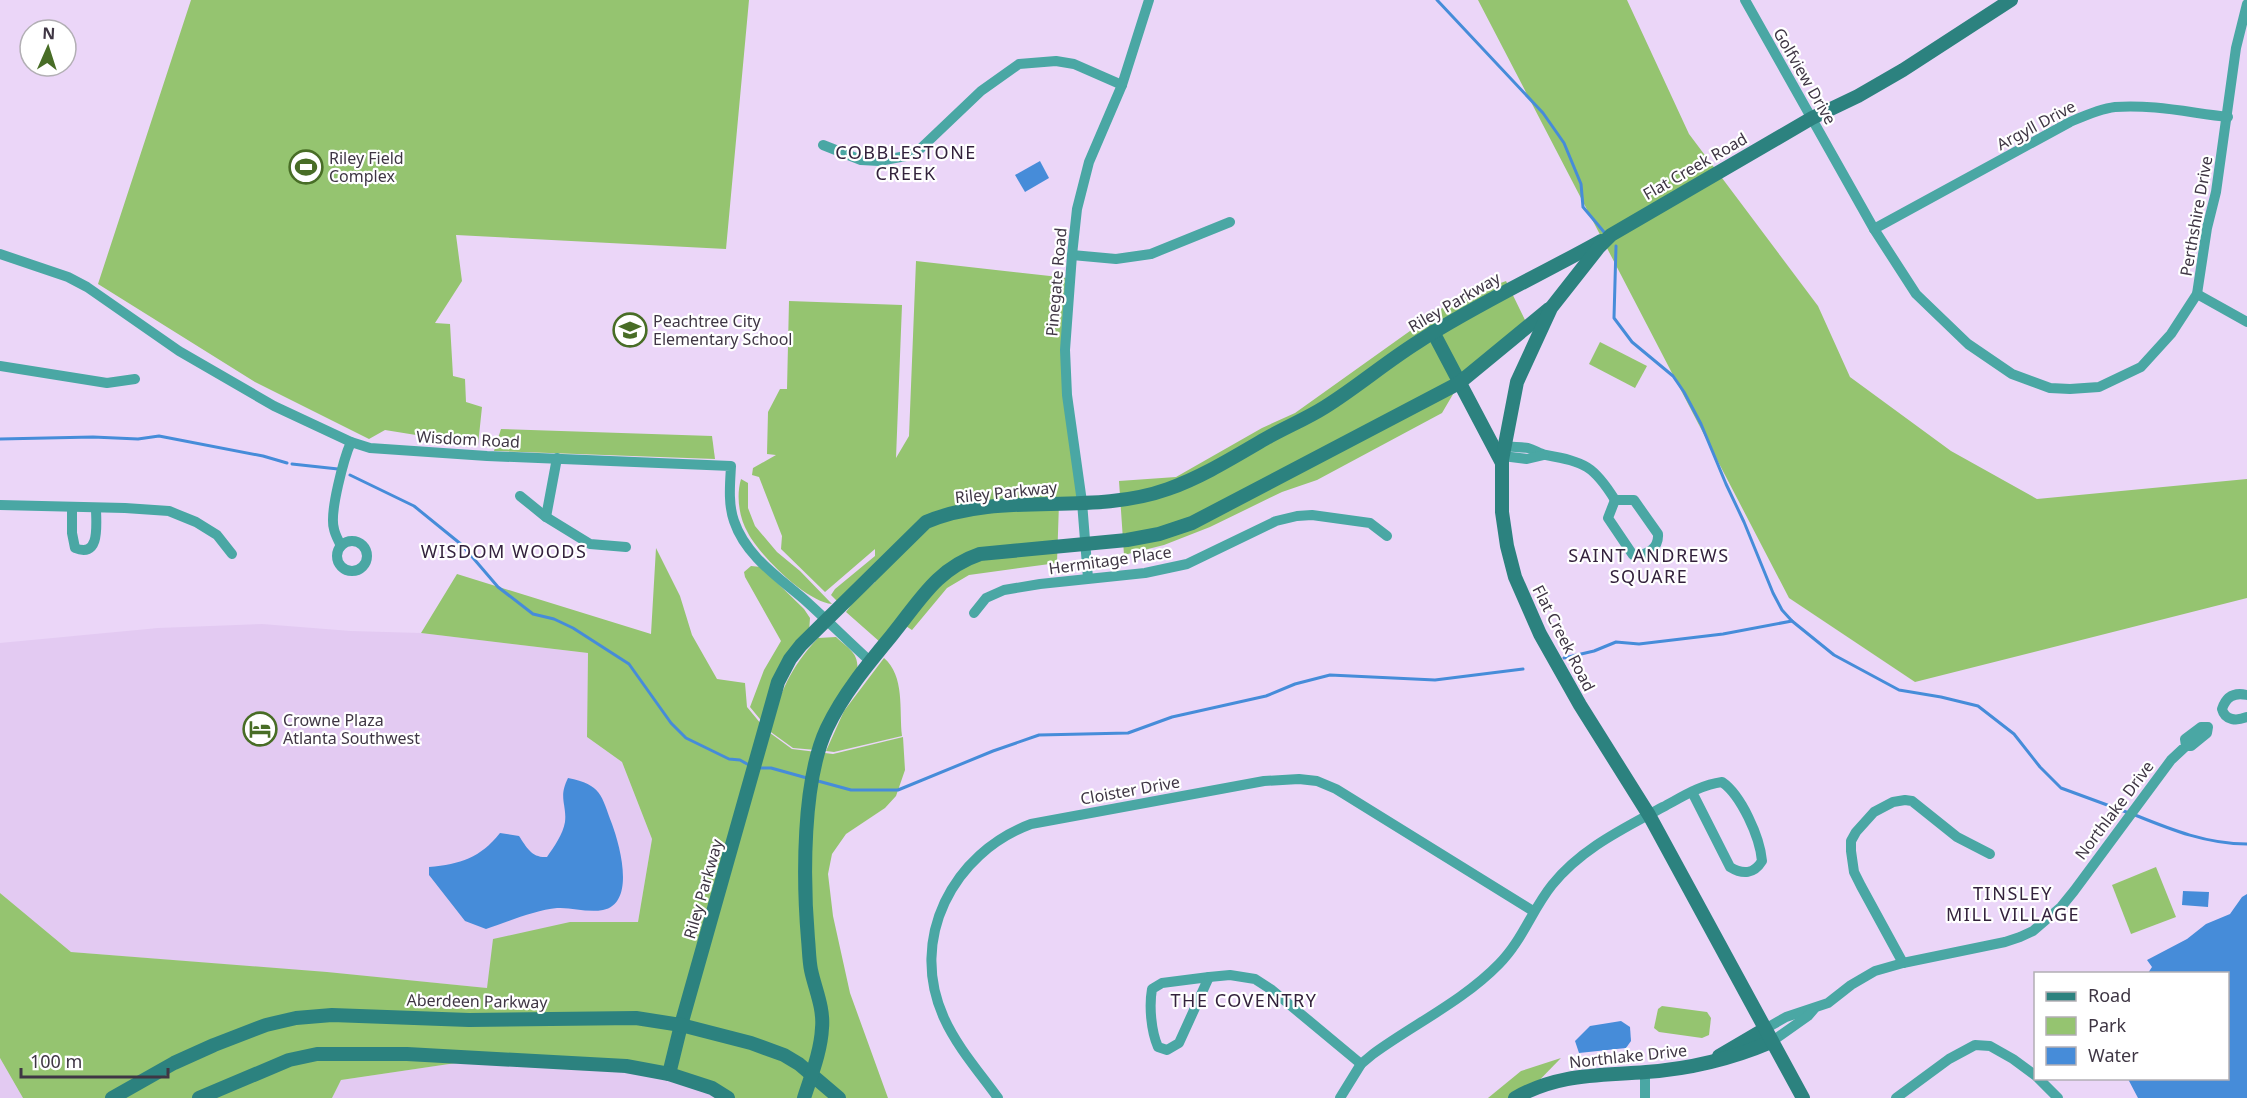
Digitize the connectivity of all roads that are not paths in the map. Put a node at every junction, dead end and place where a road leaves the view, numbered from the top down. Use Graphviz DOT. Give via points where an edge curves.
graph roads {
  1 [pos="1149,0"];
  2 [pos="1745,0"];
  3 [pos="2011,0"];
  4 [pos="2247,4"];
  5 [pos="1122,85"];
  6 [pos="2228,117"];
  7 [pos="1812,118"];
  8 [pos="823,146"];
  9 [pos="1841,167"];
  10 [pos="1230,222"];
  11 [pos="1874,229"];
  12 [pos="1611,236"];
  13 [pos="0,254"];
  14 [pos="1072,255"];
  15 [pos="2197,294"];
  16 [pos="1551,308"];
  17 [pos="2247,322"];
  18 [pos="1433,332"];
  19 [pos="0,366"];
  20 [pos="135,379"];
  21 [pos="1459,384"];
  22 [pos="351,442"];
  23 [pos="1503,456"];
  24 [pos="557,459"];
  25 [pos="520,496"];
  26 [pos="1615,500"];
  27 [pos="1082,502"];
  28 [pos="0,505"];
  29 [pos="72,507"];
  30 [pos="96,508"];
  31 [pos="546,517"];
  32 [pos="1387,536"];
  33 [pos="1085,545"];
  34 [pos="341,546"];
  35 [pos="626,547"];
  36 [pos="232,554"];
  37 [pos="1088,578"];
  38 [pos="974,613"];
  39 [pos="825,620"];
  40 [pos="871,662"];
  41 [pos="2247,695"];
  42 [pos="2223,715"];
  43 [pos="2247,717"];
  44 [pos="1692,792"];
  45 [pos="1649,815"];
  46 [pos="1990,854"];
  47 [pos="1533,911"];
  48 [pos="1903,963"];
  49 [pos="1209,977"];
  50 [pos="1814,1009"];
  51 [pos="681,1025"];
  52 [pos="1765,1029"];
  53 [pos="1771,1042"];
  54 [pos="1712,1061"];
  55 [pos="1362,1064"];
  56 [pos="1645,1072"];
  57 [pos="669,1074"];
  58 [pos="812,1074"];
  59 [pos="2034,1075"];
  60 [pos="2040,1080"];
  61 [pos="112,1098"];
  62 [pos="199,1098"];
  63 [pos="728,1098"];
  64 [pos="804,1098"];
  65 [pos="839,1098"];
  66 [pos="998,1098"];
  67 [pos="1340,1098"];
  68 [pos="1515,1098"];
  69 [pos="1645,1098"];
  70 [pos="1803,1098"];
  71 [pos="1896,1098"];
  72 [pos="2058,1098"];
  1 -- 5 [label="street, Pinegate Road"];
  2 -- 7 [label="street, Golfview Drive"];
  3 -- 7 [label="street, Flat Creek Road" via="1903,70"];
  4 -- 6 [label="street, Perthshire Drive" via="2236,48"];
  5 -- 8 [label="street" via="1074,64 1019,64 981,91 919,150 906,156 861,160"];
  5 -- 14 [label="street, Pinegate Road" via="1089,162 1077,209"];
  6 -- 11 [label="street, Argyll Drive" via="2144,106 2099,110"];
  6 -- 15 [label="street, Perthshire Drive"];
  7 -- 9 [label="street, Golfview Drive"];
  7 -- 12 [label="street, Flat Creek Road"];
  9 -- 11 [label="street, Perthshire Drive"];
  10 -- 14 [label="street" via="1144,256 1116,259"];
  11 -- 15 [label="street, Perthshire Drive" via="1926,306 1968,344 2012,374 2049,388 2099,387 2141,366 2171,334"];
  12 -- 16 [label="street, Flat Creek Road"];
  12 -- 18 [label="street, Riley Parkway"];
  13 -- 22 [label="street, Wisdom Road" via="87,286 179,351 274,406"];
  14 -- 27 [label="street, Pinegate Road" via="1065,350 1067,395"];
  15 -- 17 [label="street"];
  16 -- 21 [label="street"];
  16 -- 23 [label="street, Flat Creek Road" via="1517,382"];
  18 -- 21 [label="street"];
  18 -- 27 [label="street, Riley Parkway" via="1324,408 1191,479 1153,494"];
  19 -- 20 [label="street" via="107,383"];
  21 -- 23 [label="street"];
  21 -- 33 [label="street" via="1192,523 1145,537"];
  22 -- 24 [label="street, Wisdom Road" via="392,450"];
  22 -- 34 [label="street" via="334,509 333,527"];
  23 -- 26 [label="street" via="1530,448 1570,458 1600,477"];
  23 -- 45 [label="street, Flat Creek Road" via="1502,512 1507,546 1525,603 1580,705"];
  24 -- 31 [label="street"];
  24 -- 39 [label="street, Wisdom Road" via="731,466 731,505 743,540 771,573"];
  25 -- 31 [label="street"];
  26 -- 26 [label="street" via="1608,518 1633,555 1647,554 1658,541 1658,534 1634,500"];
  27 -- 33 [label="street, Pinegate Road"];
  27 -- 39 [label="street, Riley Parkway" via="988,507 942,515 926,522"];
  28 -- 29 [label="street"];
  29 -- 30 [label="street"];
  29 -- 30 [label="street" via="72,542 80,550 93,546"];
  30 -- 36 [label="street" via="169,511 217,535"];
  31 -- 35 [label="street" via="590,544"];
  32 -- 37 [label="street, Hermitage Place" via="1370,523 1297,516 1276,521 1187,564 1145,573"];
  33 -- 37 [label="street, Pinegate Road"];
  33 -- 40 [label="street" via="980,554 960,561 923,595"];
  37 -- 38 [label="street, Hermitage Place" via="1004,590 986,598"];
  39 -- 40 [label="street, Wisdom Road"];
  39 -- 51 [label="street, Riley Parkway" via="790,659 778,682"];
  40 -- 58 [label="street" via="827,728 816,758 811,790 806,916 811,969 822,1015"];
  41 -- 42 [label="street, Northlake Drive" via="2227,698"];
  42 -- 43 [label="street" via="2238,720"];
  42 -- 48 [label="street, Northlake Drive" via="2208,727 2207,733 2171,760 2061,907 2033,931 2005,942"];
  44 -- 44 [label="street" via="1730,867 1739,873 1758,867 1762,861 1756,836 1731,788 1722,782"];
  44 -- 45 [label="street"];
  45 -- 47 [label="street" via="1582,853"];
  45 -- 52 [label="street, Flat Creek Road"];
  46 -- 48 [label="street" via="1957,837 1912,801 1883,806 1863,822 1851,841 1851,861 1860,886"];
  47 -- 55 [label="street" via="1499,964 1455,1000"];
  47 -- 66 [label="street, Cloister Drive" via="1356,799 1311,780 1264,781 1031,824 983,850 962,874 945,901 932,950 943,1017"];
  48 -- 50 [label="street, Northlake Drive" via="1862,977"];
  49 -- 49 [label="street" via="1162,983 1152,989 1154,1039 1158,1047 1167,1050 1179,1043"];
  49 -- 55 [label="street" via="1239,975 1261,983"];
  50 -- 52 [label="street, Northlake Drive" via="1786,1017"];
  50 -- 53 [label="street, Northlake Drive"];
  51 -- 57 [label="street, Riley Parkway"];
  51 -- 58 [label="street, Aberdeen Parkway" via="751,1042 784,1055"];
  51 -- 61 [label="street, Aberdeen Parkway" via="636,1018 469,1020 313,1015 266,1025 214,1045"];
  52 -- 53 [label="street, Flat Creek Road"];
  52 -- 54 [label="street, Northlake Drive"];
  53 -- 54 [label="street, Northlake Drive"];
  53 -- 70 [label="street, Flat Creek Road"];
  54 -- 56 [label="street, Northlake Drive" via="1689,1068"];
  55 -- 67 [label="street"];
  56 -- 68 [label="street, Northlake Drive" via="1570,1077"];
  56 -- 69 [label="street"];
  57 -- 62 [label="street" via="626,1066 408,1054 317,1054 271,1066"];
  57 -- 63 [label="street" via="712,1088"];
  58 -- 64 [label="street"];
  58 -- 65 [label="street, Aberdeen Parkway"];
  59 -- 71 [label="street" via="1990,1046 1975,1045"];
  60 -- 72 [label="street"];
}
